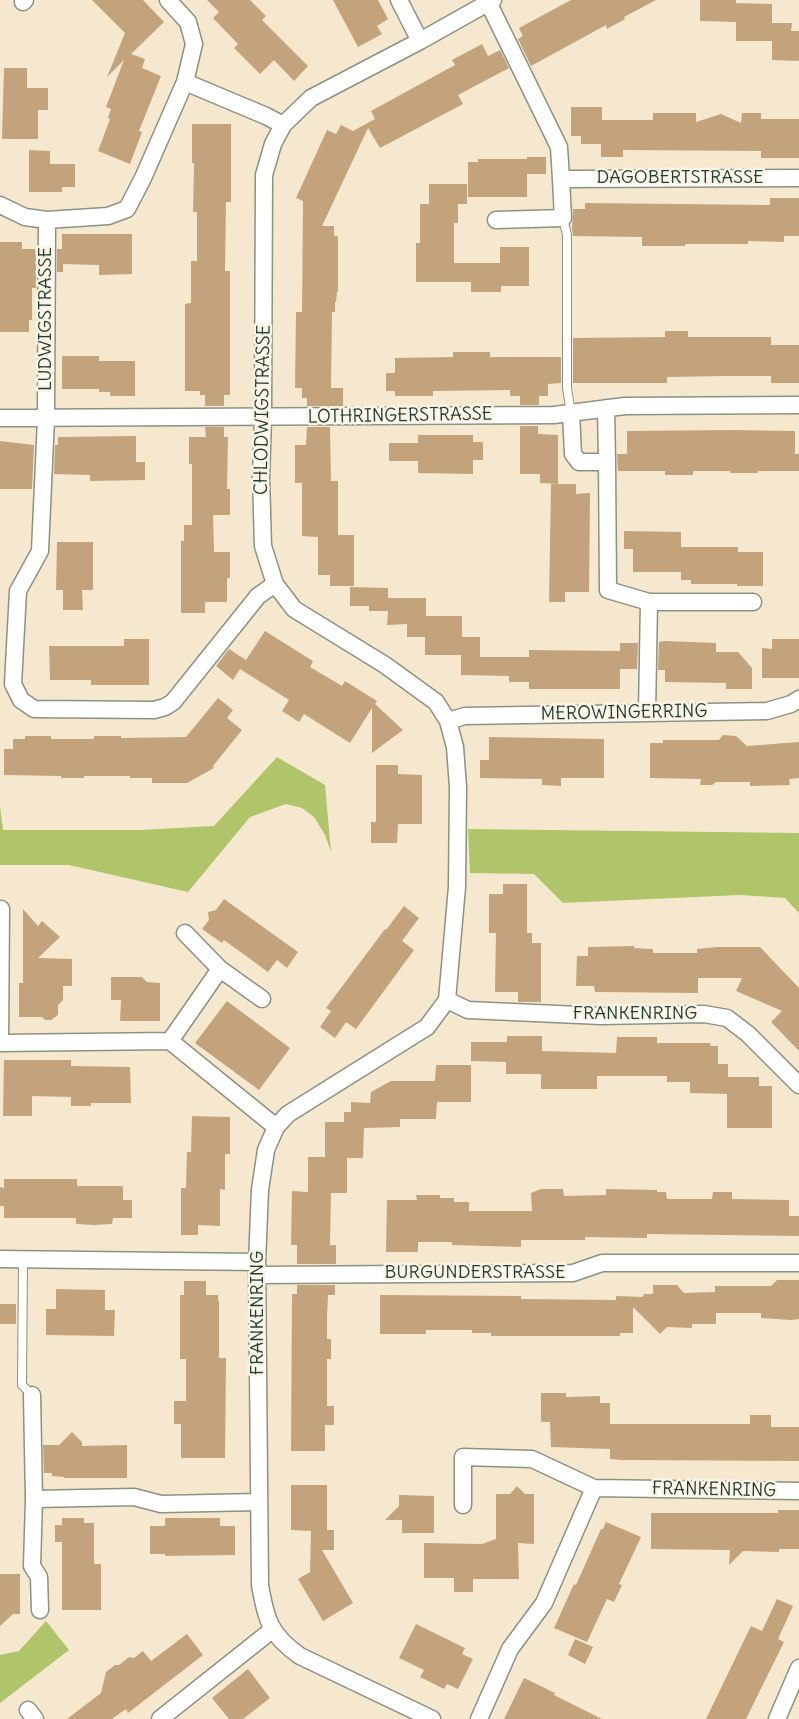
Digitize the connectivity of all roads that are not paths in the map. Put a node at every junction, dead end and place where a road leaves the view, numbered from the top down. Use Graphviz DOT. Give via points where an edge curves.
graph roads {
  1 [pos="168,0"];
  2 [pos="399,0"];
  3 [pos="491,1"];
  4 [pos="420,41"];
  5 [pos="185,82"];
  6 [pos="283,125"];
  7 [pos="799,178"];
  8 [pos="561,179"];
  9 [pos="0,205"];
  10 [pos="563,218"];
  11 [pos="47,219"];
  12 [pos="496,220"];
  13 [pos="799,405"];
  14 [pos="606,408"];
  15 [pos="571,412"];
  16 [pos="0,418"];
  17 [pos="46,418"];
  18 [pos="263,418"];
  19 [pos="607,462"];
  20 [pos="275,584"];
  21 [pos="649,602"];
  22 [pos="753,602"];
  23 [pos="799,699"];
  24 [pos="647,712"];
  25 [pos="447,721"];
  26 [pos="1,909"];
  27 [pos="185,933"];
  28 [pos="220,969"];
  29 [pos="262,999"];
  30 [pos="447,1000"];
  31 [pos="170,1041"];
  32 [pos="0,1042"];
  33 [pos="799,1085"];
  34 [pos="276,1127"];
  35 [pos="0,1259"];
  36 [pos="24,1259"];
  37 [pos="799,1263"];
  38 [pos="257,1268"];
  39 [pos="32,1395"];
  40 [pos="594,1488"];
  41 [pos="799,1491"];
  42 [pos="33,1499"];
  43 [pos="259,1502"];
  44 [pos="464,1505"];
  45 [pos="40,1610"];
  46 [pos="272,1630"];
  47 [pos="799,1668"];
  48 [pos="404,1713"];
  49 [pos="160,1719"];
  50 [pos="432,1719"];
  51 [pos="479,1719"];
  52 [pos="777,1719"];
  1 -- 5 [label="street" via="188,22 194,44"];
  2 -- 4 [label="street"];
  3 -- 4 [label="street, CHLODWIGSTRASSE"];
  3 -- 8 [label="street" via="559,147"];
  4 -- 6 [label="street, CHLODWIGSTRASSE" via="311,98"];
  5 -- 6 [label="street"];
  5 -- 11 [label="street" via="127,209 108,216"];
  6 -- 18 [label="street, CHLODWIGSTRASSE" via="264,175"];
  7 -- 8 [label="street, DAGOBERTSTRASSE"];
  8 -- 10 [label="street"];
  9 -- 11 [label="street" via="25,217"];
  10 -- 12 [label="street"];
  10 -- 15 [label="lane" via="567,235 567,388"];
  11 -- 17 [label="street, LUDWIGSTRASSE"];
  13 -- 14 [label="street, LOTHRINGERSTRASSE"];
  14 -- 15 [label="street, LOTHRINGERSTRASSE"];
  14 -- 19 [label="street"];
  15 -- 18 [label="street, LOTHRINGERSTRASSE"];
  15 -- 19 [label="street" via="573,454 579,462"];
  16 -- 17 [label="street, LOTHRINGERSTRASSE"];
  17 -- 18 [label="street, LOTHRINGERSTRASSE"];
  17 -- 20 [label="street, LUDWIGSTRASSE" via="40,551 18,591 13,684 21,700 34,709 165,707 258,596"];
  18 -- 20 [label="street, CHLODWIGSTRASSE" via="263,546"];
  19 -- 21 [label="street" via="608,590"];
  20 -- 25 [label="street, CHLODWIGSTRASSE" via="294,609 385,665 436,702"];
  21 -- 22 [label="street"];
  21 -- 24 [label="street"];
  23 -- 24 [label="street, MEROWINGERRING" via="767,711"];
  24 -- 25 [label="street, MEROWINGERRING" via="465,716"];
  25 -- 30 [label="street, CHLODWIGSTRASSE" via="455,747 458,854"];
  26 -- 32 [label="street"];
  27 -- 28 [label="street"];
  28 -- 29 [label="street"];
  28 -- 31 [label="street"];
  30 -- 33 [label="street, FRANKENRING" via="468,1010 600,1016 704,1014 727,1018"];
  30 -- 34 [label="street, FRANKENRING" via="427,1027 302,1104"];
  31 -- 32 [label="street"];
  31 -- 34 [label="street"];
  34 -- 38 [label="street, FRANKENRING" via="266,1149 260,1190"];
  35 -- 36 [label="street, BURGUNDERSTRASSE"];
  36 -- 38 [label="street, BURGUNDERSTRASSE"];
  36 -- 39 [label="lane" via="22,1385"];
  37 -- 38 [label="street, BURGUNDERSTRASSE" via="602,1263 573,1273"];
  38 -- 43 [label="street, FRANKENRING"];
  39 -- 42 [label="street"];
  40 -- 41 [label="street, FRANKENRING"];
  40 -- 44 [label="street, FRANKENRING" via="532,1459 464,1457"];
  40 -- 51 [label="street" via="544,1603 510,1649"];
  42 -- 43 [label="street" via="134,1497 161,1504"];
  42 -- 45 [label="street" via="32,1566 39,1577"];
  43 -- 46 [label="street, FRANKENRING" via="260,1585"];
  46 -- 48 [label="street, FRANKENRING" via="300,1656"];
  46 -- 49 [label="street"];
  47 -- 52 [label="street"];
  48 -- 50 [label="street, FRANKENRING"];
}
